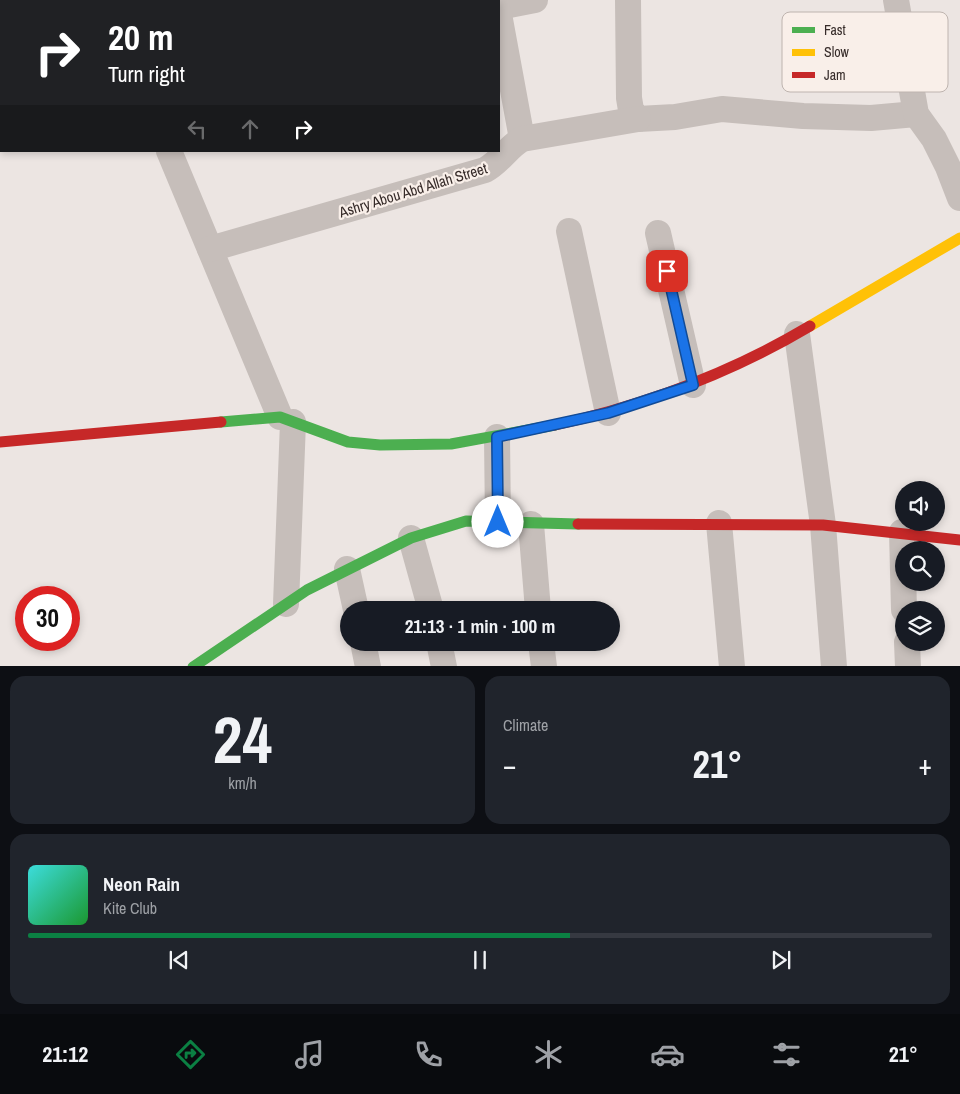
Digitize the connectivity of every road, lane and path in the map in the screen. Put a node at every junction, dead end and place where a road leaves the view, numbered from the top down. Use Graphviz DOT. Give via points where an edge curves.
graph roads {
  1 [pos="535,0"];
  2 [pos="628,0"];
  3 [pos="500,7"];
  4 [pos="500,19"];
  5 [pos="912,92"];
  6 [pos="916,114"];
  7 [pos="638,120"];
  8 [pos="522,139"];
  9 [pos="169,152"];
  10 [pos="960,198"];
  11 [pos="569,231"];
  12 [pos="658,232"];
  13 [pos="960,238"];
  14 [pos="210,249"];
  15 [pos="797,334"];
  16 [pos="693,385"];
  17 [pos="608,413"];
  18 [pos="286,420"];
  19 [pos="497,437"];
  20 [pos="0,442"];
  21 [pos="498,522"];
  22 [pos="720,523"];
  23 [pos="531,524"];
  24 [pos="823,525"];
  25 [pos="902,532"];
  26 [pos="411,538"];
  27 [pos="960,540"];
  28 [pos="347,569"];
  29 [pos="354,601"];
  30 [pos="428,601"];
  31 [pos="537,601"];
  32 [pos="904,601"];
  33 [pos="286,604"];
  34 [pos="365,651"];
  35 [pos="441,651"];
  36 [pos="542,651"];
  37 [pos="907,651"];
  38 [pos="221,658"];
  39 [pos="193,666"];
  40 [pos="368,666"];
  41 [pos="444,666"];
  42 [pos="544,666"];
  43 [pos="732,666"];
  44 [pos="834,666"];
  45 [pos="908,666"];
  1 -- 3 [label="street"];
  2 -- 7 [label="street" via="629,98 631,110"];
  4 -- 8 [label="street"];
  5 -- 6 [label="street"];
  6 -- 7 [label="street" via="871,118 722,109"];
  6 -- 10 [label="street" via="934,139"];
  7 -- 8 [label="street"];
  8 -- 14 [label="street, Ashry Abou Abd Allah Street" via="495,165 485,170"];
  9 -- 14 [label="street"];
  11 -- 17 [label="street"];
  12 -- 16 [label="street"];
  13 -- 15 [label="street"];
  14 -- 18 [label="street"];
  15 -- 16 [label="street"];
  15 -- 24 [label="street"];
  16 -- 17 [label="street"];
  17 -- 19 [label="street"];
  18 -- 19 [label="street" via="331,438 380,445 451,444"];
  18 -- 20 [label="street"];
  18 -- 33 [label="street"];
  19 -- 21 [label="street"];
  21 -- 23 [label="street"];
  21 -- 26 [label="street" via="466,521"];
  22 -- 23 [label="street"];
  22 -- 24 [label="street"];
  22 -- 43 [label="street"];
  23 -- 31 [label="street"];
  24 -- 25 [label="street"];
  24 -- 44 [label="street"];
  25 -- 27 [label="street"];
  25 -- 32 [label="street"];
  26 -- 28 [label="street"];
  26 -- 30 [label="street"];
  28 -- 29 [label="street"];
  28 -- 33 [label="street"];
  33 -- 38 [label="street"];
  34 -- 40 [label="street"];
  35 -- 41 [label="street"];
  36 -- 42 [label="street"];
  37 -- 45 [label="street"];
  38 -- 39 [label="street"];
}
